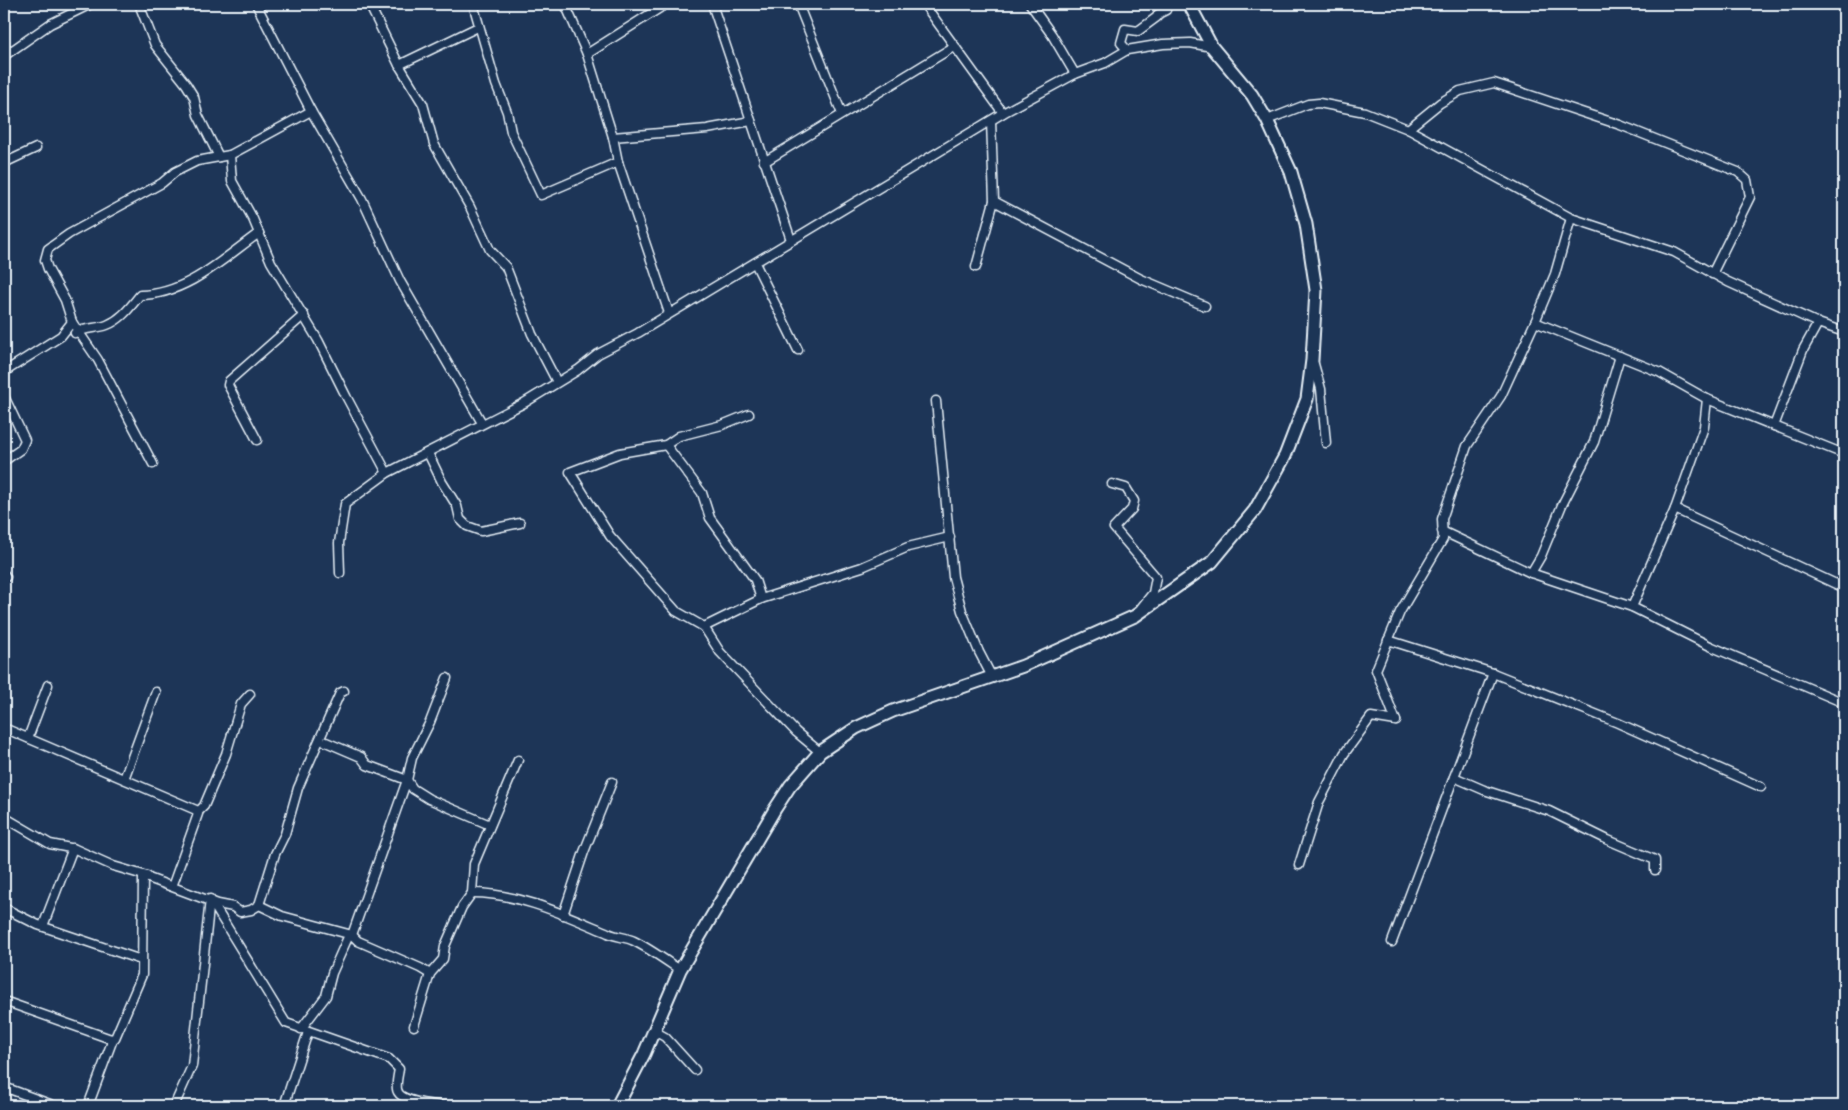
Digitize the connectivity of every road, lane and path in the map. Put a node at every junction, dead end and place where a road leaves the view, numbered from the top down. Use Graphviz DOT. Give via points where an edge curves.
graph roads {
  1 [pos="91,4"];
  2 [pos="139,4"];
  3 [pos="256,4"];
  4 [pos="369,4"];
  5 [pos="473,4"];
  6 [pos="565,4"];
  7 [pos="666,4"];
  8 [pos="712,4"];
  9 [pos="798,4"];
  10 [pos="924,4"];
  11 [pos="1030,4"];
  12 [pos="1190,4"];
  13 [pos="1166,10"];
  14 [pos="478,27"];
  15 [pos="956,46"];
  16 [pos="1212,47"];
  17 [pos="1128,50"];
  18 [pos="587,54"];
  19 [pos="4,56"];
  20 [pos="399,65"];
  21 [pos="1075,74"];
  22 [pos="311,110"];
  23 [pos="1003,113"];
  24 [pos="842,114"];
  25 [pos="1267,120"];
  26 [pos="751,121"];
  27 [pos="991,121"];
  28 [pos="1408,129"];
  29 [pos="613,137"];
  30 [pos="36,148"];
  31 [pos="230,155"];
  32 [pos="219,157"];
  33 [pos="618,162"];
  34 [pos="764,162"];
  35 [pos="4,163"];
  36 [pos="994,200"];
  37 [pos="1571,218"];
  38 [pos="259,233"];
  39 [pos="790,240"];
  40 [pos="755,263"];
  41 [pos="976,267"];
  42 [pos="1712,274"];
  43 [pos="1205,306"];
  44 [pos="669,313"];
  45 [pos="304,315"];
  46 [pos="72,322"];
  47 [pos="1535,322"];
  48 [pos="1818,323"];
  49 [pos="1844,332"];
  50 [pos="74,333"];
  51 [pos="798,350"];
  52 [pos="1620,356"];
  53 [pos="1312,360"];
  54 [pos="4,372"];
  55 [pos="557,382"];
  56 [pos="4,396"];
  57 [pos="1707,399"];
  58 [pos="936,401"];
  59 [pos="749,414"];
  60 [pos="482,423"];
  61 [pos="1774,426"];
  62 [pos="257,440"];
  63 [pos="1326,443"];
  64 [pos="666,445"];
  65 [pos="428,453"];
  66 [pos="1844,454"];
  67 [pos="4,461"];
  68 [pos="153,464"];
  69 [pos="387,472"];
  70 [pos="1112,484"];
  71 [pos="1675,509"];
  72 [pos="520,524"];
  73 [pos="1442,531"];
  74 [pos="950,537"];
  75 [pos="340,573"];
  76 [pos="1531,573"];
  77 [pos="1838,585"];
  78 [pos="761,598"];
  79 [pos="1632,607"];
  80 [pos="1135,616"];
  81 [pos="704,627"];
  82 [pos="1388,640"];
  83 [pos="1493,673"];
  84 [pos="992,676"];
  85 [pos="447,678"];
  86 [pos="48,685"];
  87 [pos="156,692"];
  88 [pos="344,692"];
  89 [pos="250,694"];
  90 [pos="1844,703"];
  91 [pos="4,728"];
  92 [pos="28,738"];
  93 [pos="326,742"];
  94 [pos="820,752"];
  95 [pos="518,760"];
  96 [pos="1454,777"];
  97 [pos="124,779"];
  98 [pos="407,780"];
  99 [pos="612,782"];
  100 [pos="1760,787"];
  101 [pos="198,812"];
  102 [pos="4,817"];
  103 [pos="490,825"];
  104 [pos="73,848"];
  105 [pos="1299,865"];
  106 [pos="1655,870"];
  107 [pos="143,876"];
  108 [pos="173,884"];
  109 [pos="472,893"];
  110 [pos="210,899"];
  111 [pos="259,906"];
  112 [pos="4,908"];
  113 [pos="251,910"];
  114 [pos="563,915"];
  115 [pos="43,926"];
  116 [pos="350,935"];
  117 [pos="1392,942"];
  118 [pos="680,970"];
  119 [pos="430,974"];
  120 [pos="4,1001"];
  121 [pos="414,1026"];
  122 [pos="304,1030"];
  123 [pos="654,1031"];
  124 [pos="113,1039"];
  125 [pos="695,1070"];
  126 [pos="4,1088"];
  127 [pos="55,1106"];
  128 [pos="88,1106"];
  129 [pos="174,1106"];
  130 [pos="284,1106"];
  131 [pos="446,1106"];
  132 [pos="617,1106"];
  1 -- 19 [label="street" via="50,24"];
  2 -- 32 [label="street" via="155,45 194,97 198,115"];
  3 -- 22 [label="street"];
  4 -- 20 [label="street"];
  5 -- 14 [label="street"];
  6 -- 18 [label="street"];
  7 -- 18 [label="street"];
  8 -- 26 [label="street"];
  9 -- 24 [label="street"];
  10 -- 15 [label="street"];
  11 -- 21 [label="street"];
  12 -- 16 [label="main road"];
  13 -- 17 [label="street" via="1138,31 1125,29 1121,43"];
  14 -- 20 [label="street"];
  14 -- 33 [label="street" via="513,138 541,195"];
  15 -- 23 [label="street"];
  15 -- 24 [label="street"];
  16 -- 17 [label="street" via="1190,43 1162,44"];
  16 -- 25 [label="main road" via="1252,95"];
  17 -- 21 [label="street"];
  18 -- 29 [label="street"];
  20 -- 55 [label="street" via="423,104 434,144 490,250 506,267 532,334"];
  21 -- 23 [label="street"];
  22 -- 31 [label="street"];
  22 -- 60 [label="street" via="362,199 400,281"];
  23 -- 27 [label="street"];
  24 -- 34 [label="street"];
  25 -- 28 [label="street" via="1319,103 1365,112"];
  25 -- 53 [label="main road" via="1291,172 1306,224 1316,290"];
  26 -- 29 [label="street" via="707,129"];
  26 -- 34 [label="street"];
  27 -- 36 [label="street"];
  27 -- 39 [label="street"];
  28 -- 37 [label="street"];
  28 -- 42 [label="street" via="1440,103 1460,92 1494,83 1620,125 1738,172 1747,180 1750,197"];
  29 -- 33 [label="street"];
  30 -- 35 [label="street"];
  31 -- 32 [label="street"];
  31 -- 38 [label="street" via="232,181"];
  32 -- 46 [label="street" via="197,161 175,172 162,183 50,245 45,260"];
  33 -- 44 [label="street"];
  34 -- 39 [label="street"];
  36 -- 41 [label="street"];
  36 -- 43 [label="street" via="1141,279"];
  37 -- 42 [label="street" via="1674,252"];
  37 -- 47 [label="street" via="1555,274"];
  38 -- 45 [label="street" via="271,262"];
  38 -- 50 [label="street" via="198,277 156,295 140,295 124,314 106,326 85,328"];
  39 -- 40 [label="street"];
  40 -- 44 [label="street"];
  40 -- 51 [label="street"];
  42 -- 48 [label="street"];
  44 -- 55 [label="street"];
  45 -- 62 [label="street" via="229,381 228,385"];
  45 -- 69 [label="street"];
  46 -- 54 [label="street" via="61,336"];
  46 -- 68 [label="street" via="98,360"];
  47 -- 52 [label="street"];
  47 -- 73 [label="street" via="1501,396 1467,446 1442,519"];
  48 -- 49 [label="street"];
  48 -- 61 [label="street" via="1803,350"];
  52 -- 57 [label="street" via="1659,372"];
  52 -- 76 [label="street" via="1594,442 1562,505 1542,556"];
  53 -- 63 [label="street" via="1321,389"];
  53 -- 80 [label="main road" via="1307,399 1285,456 1255,510 1212,562"];
  55 -- 60 [label="street" via="524,403"];
  56 -- 67 [label="street" via="25,440 21,449"];
  57 -- 61 [label="street"];
  57 -- 71 [label="street" via="1704,427"];
  58 -- 74 [label="street"];
  59 -- 64 [label="street" via="722,426 679,436"];
  60 -- 65 [label="street"];
  61 -- 66 [label="street"];
  64 -- 78 [label="street" via="702,493 710,518 755,580"];
  64 -- 81 [label="street" via="620,453 570,472 610,536 676,611"];
  65 -- 69 [label="street"];
  65 -- 72 [label="street" via="466,526 481,531"];
  69 -- 75 [label="street" via="345,504 339,543"];
  70 -- 80 [label="street" via="1126,488 1134,501 1132,508 1114,528 1156,577 1153,593"];
  71 -- 77 [label="street"];
  71 -- 79 [label="street"];
  73 -- 76 [label="street"];
  73 -- 82 [label="street" via="1442,539 1400,612"];
  74 -- 78 [label="street" via="908,547 862,568"];
  74 -- 84 [label="street" via="953,577 962,611"];
  76 -- 79 [label="street"];
  78 -- 81 [label="street"];
  79 -- 90 [label="street" via="1710,646"];
  80 -- 84 [label="main road" via="1023,666"];
  81 -- 94 [label="street" via="720,652 796,732"];
  82 -- 83 [label="street"];
  82 -- 105 [label="street" via="1376,670 1396,721 1371,717 1344,754 1319,802"];
  83 -- 96 [label="street"];
  83 -- 100 [label="street" via="1618,723"];
  84 -- 94 [label="main road" via="893,711 856,728"];
  85 -- 98 [label="street" via="412,758"];
  86 -- 92 [label="street"];
  87 -- 97 [label="street"];
  88 -- 111 [label="street" via="340,693 328,718 298,788"];
  89 -- 101 [label="street" via="241,704 226,754 204,806"];
  91 -- 92 [label="street"];
  92 -- 97 [label="street"];
  93 -- 98 [label="street" via="361,757 367,765"];
  94 -- 118 [label="main road" via="775,808"];
  95 -- 103 [label="street"];
  96 -- 106 [label="street" via="1549,810 1655,860"];
  96 -- 117 [label="street"];
  97 -- 101 [label="street"];
  98 -- 103 [label="street" via="413,789 429,799"];
  98 -- 116 [label="street"];
  99 -- 114 [label="street"];
  101 -- 108 [label="street"];
  102 -- 104 [label="street" via="50,844"];
  103 -- 109 [label="street" via="474,864"];
  104 -- 108 [label="street" via="113,866"];
  104 -- 115 [label="street"];
  107 -- 110 [label="street"];
  107 -- 115 [label="street" via="141,960"];
  107 -- 124 [label="street" via="142,975"];
  108 -- 113 [label="street"];
  109 -- 114 [label="street" via="492,893"];
  109 -- 119 [label="street" via="462,907 445,946 443,959"];
  110 -- 113 [label="street" via="240,912"];
  110 -- 122 [label="street" via="286,1023"];
  110 -- 129 [label="street" via="192,1066"];
  111 -- 113 [label="street"];
  111 -- 116 [label="street" via="282,916"];
  112 -- 115 [label="street"];
  114 -- 118 [label="street" via="632,940"];
  116 -- 119 [label="street"];
  116 -- 122 [label="street" via="332,973 326,996"];
  118 -- 123 [label="main road"];
  119 -- 121 [label="street"];
  120 -- 124 [label="street"];
  122 -- 130 [label="street"];
  122 -- 131 [label="street" via="389,1060 399,1069 398,1094"];
  123 -- 125 [label="street" via="665,1037"];
  123 -- 132 [label="main road"];
  124 -- 128 [label="street"];
  126 -- 127 [label="street"];
}
